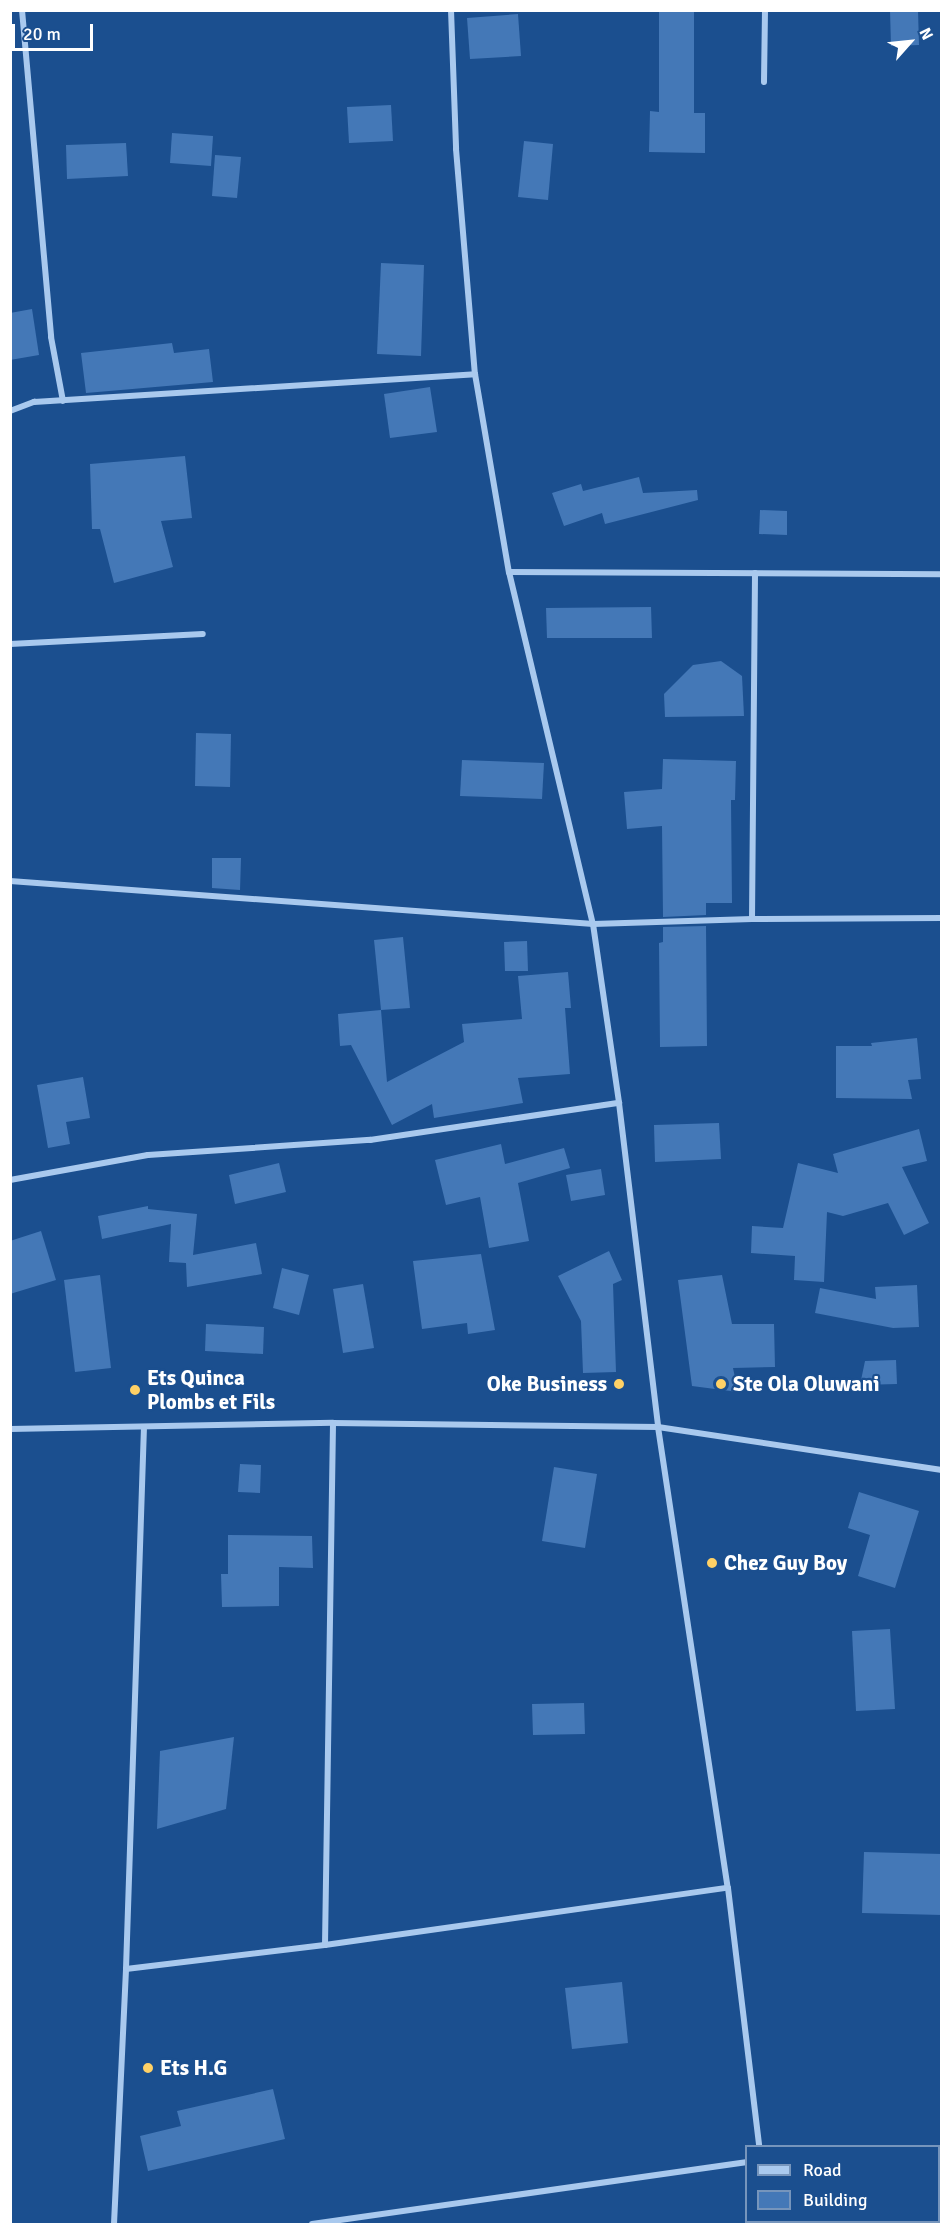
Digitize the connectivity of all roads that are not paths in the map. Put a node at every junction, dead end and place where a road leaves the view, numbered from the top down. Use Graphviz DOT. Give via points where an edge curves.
graph roads {
  1 [pos="22,10"];
  2 [pos="451,10"];
  3 [pos="765,10"];
  4 [pos="764,82"];
  5 [pos="475,374"];
  6 [pos="63,401"];
  7 [pos="10,411"];
  8 [pos="509,572"];
  9 [pos="755,573"];
  10 [pos="942,574"];
  11 [pos="203,634"];
  12 [pos="10,644"];
  13 [pos="10,881"];
  14 [pos="942,918"];
  15 [pos="752,919"];
  16 [pos="593,924"];
  17 [pos="619,1103"];
  18 [pos="10,1180"];
  19 [pos="333,1423"];
  20 [pos="144,1426"];
  21 [pos="658,1427"];
  22 [pos="10,1429"];
  23 [pos="942,1470"];
  24 [pos="728,1888"];
  25 [pos="326,1945"];
  26 [pos="126,1969"];
  27 [pos="759,2145"];
  28 [pos="745,2162"];
  29 [pos="114,2224"];
  30 [pos="312,2224"];
  1 -- 6 [label="street" via="51,337"];
  2 -- 5 [label="street" via="456,149"];
  3 -- 4 [label="street"];
  5 -- 6 [label="street"];
  5 -- 8 [label="street"];
  6 -- 7 [label="street" via="34,402"];
  8 -- 9 [label="street"];
  8 -- 16 [label="street"];
  9 -- 10 [label="street"];
  9 -- 15 [label="street"];
  11 -- 12 [label="street"];
  13 -- 16 [label="street"];
  14 -- 15 [label="street"];
  15 -- 16 [label="street"];
  16 -- 17 [label="street"];
  17 -- 18 [label="street" via="370,1140 148,1155"];
  17 -- 21 [label="street"];
  19 -- 20 [label="street"];
  19 -- 21 [label="street"];
  19 -- 25 [label="street"];
  20 -- 22 [label="street"];
  20 -- 26 [label="street"];
  21 -- 23 [label="street"];
  21 -- 24 [label="street"];
  24 -- 25 [label="street"];
  24 -- 27 [label="street"];
  25 -- 26 [label="street"];
  26 -- 29 [label="street"];
  28 -- 30 [label="street"];
}
